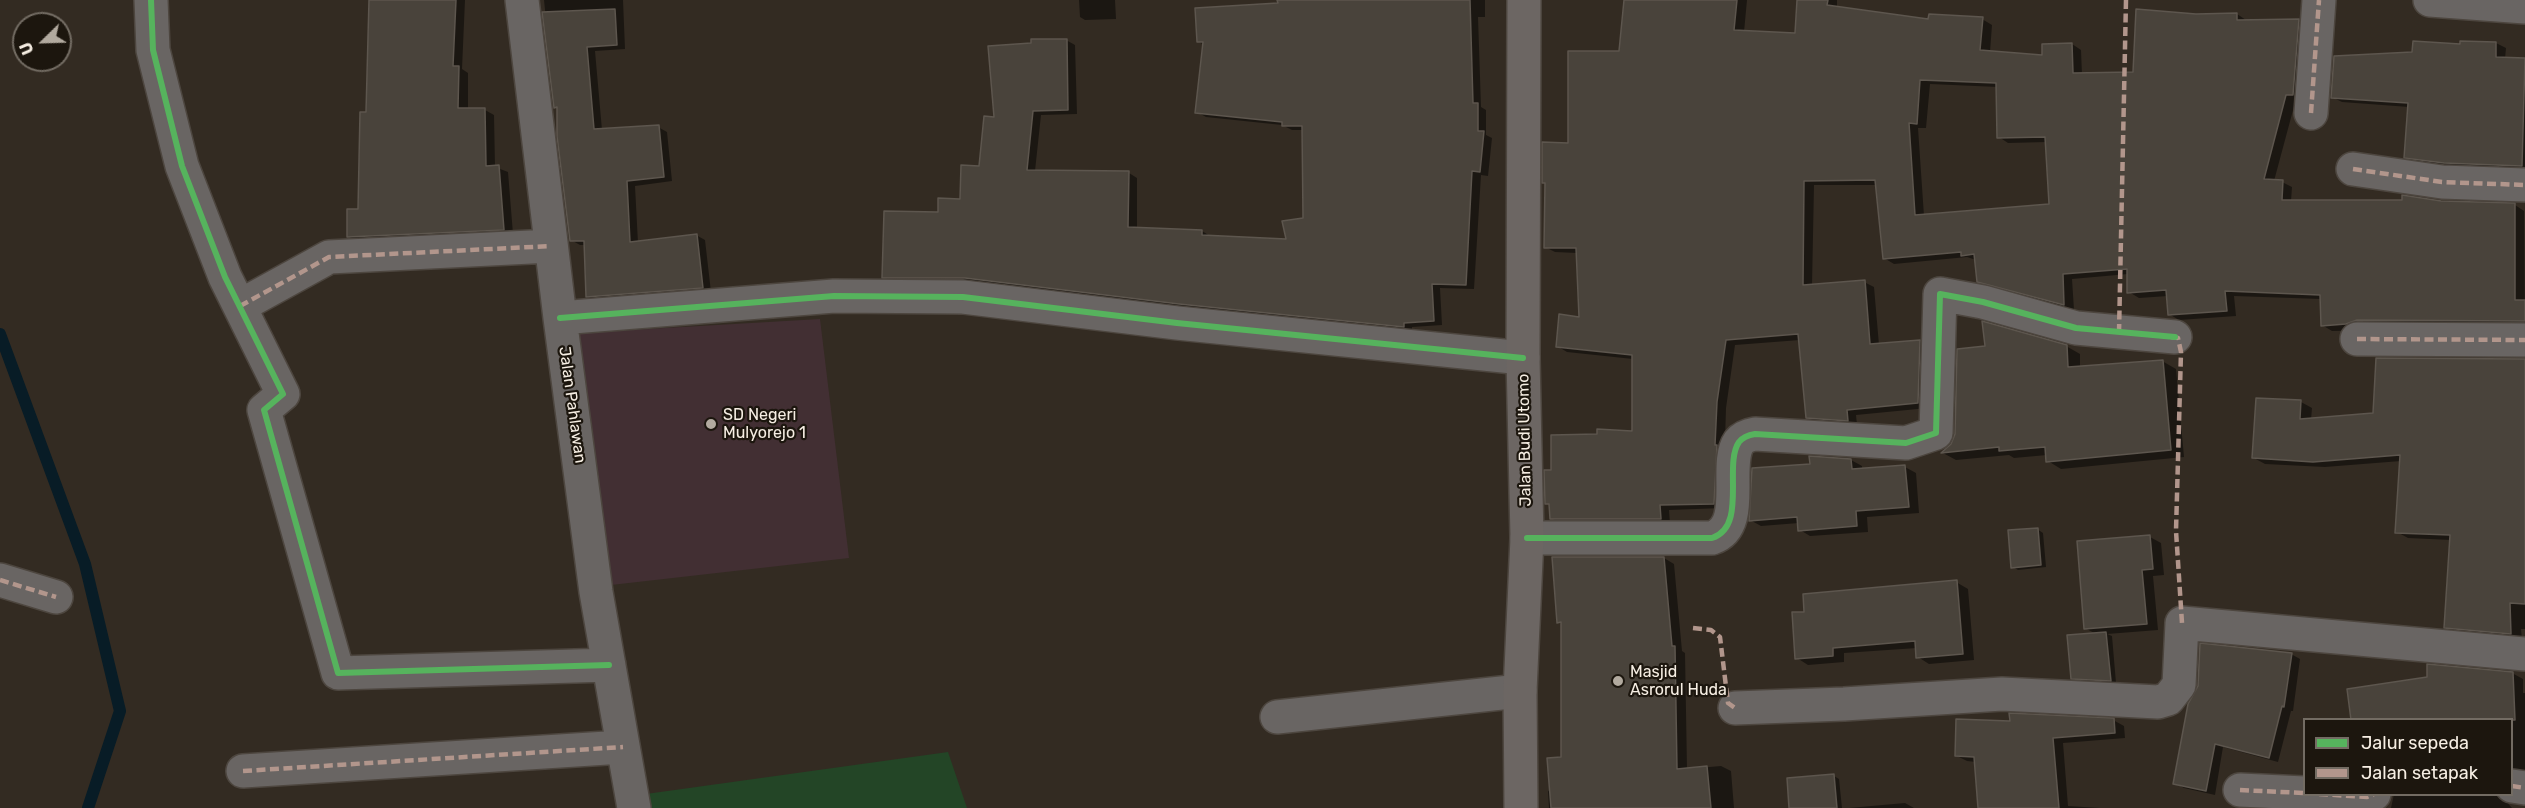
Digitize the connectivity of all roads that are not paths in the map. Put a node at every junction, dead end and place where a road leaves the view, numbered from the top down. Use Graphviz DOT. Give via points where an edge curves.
graph roads {
  1 [pos="151,0"];
  2 [pos="522,0"];
  3 [pos="1524,0"];
  4 [pos="2319,0"];
  5 [pos="2430,0"];
  6 [pos="2525,7"];
  7 [pos="2311,113"];
  8 [pos="2353,169"];
  9 [pos="2525,185"];
  10 [pos="551,246"];
  11 [pos="240,306"];
  12 [pos="560,318"];
  13 [pos="2175,337"];
  14 [pos="2357,339"];
  15 [pos="2525,340"];
  16 [pos="1523,358"];
  17 [pos="1527,538"];
  18 [pos="0,580"];
  19 [pos="56,597"];
  20 [pos="2525,654"];
  21 [pos="609,665"];
  22 [pos="1520,691"];
  23 [pos="1735,708"];
  24 [pos="1277,717"];
  25 [pos="623,747"];
  26 [pos="243,771"];
  27 [pos="2240,790"];
  28 [pos="2303,794"];
  29 [pos="2343,796"];
  30 [pos="2370,796"];
  31 [pos="634,808"];
  32 [pos="1521,808"];
  1 -- 11 [label="street" via="153,50 182,166"];
  2 -- 10 [label="street, Jalan Pahlawan"];
  3 -- 16 [label="street, Jalan Budi Utomo"];
  4 -- 7 [label="street"];
  5 -- 6 [label="street"];
  8 -- 9 [label="street" via="2442,182"];
  10 -- 11 [label="street" via="329,257"];
  10 -- 12 [label="street, Jalan Pahlawan"];
  11 -- 21 [label="street" via="283,394 264,410 338,672"];
  12 -- 16 [label="street" via="834,296 963,297"];
  12 -- 21 [label="street, Jalan Pahlawan"];
  13 -- 17 [label="street" via="2076,328 1940,294 1936,433 1906,443 1746,436 1736,447 1727,527 1712,538"];
  14 -- 15 [label="street"];
  16 -- 17 [label="street, Jalan Budi Utomo"];
  17 -- 22 [label="street, Jalan Budi Utomo"];
  18 -- 19 [label="street"];
  20 -- 23 [label="street" via="2182,623 2179,685 2168,699 2157,702 2002,694"];
  21 -- 25 [label="street, Jalan Pahlawan"];
  22 -- 24 [label="street"];
  22 -- 32 [label="street, Jalan Budi Utomo"];
  25 -- 26 [label="street"];
  25 -- 31 [label="street, Jalan Pahlawan"];
  27 -- 28 [label="street"];
  29 -- 30 [label="street"];
}
